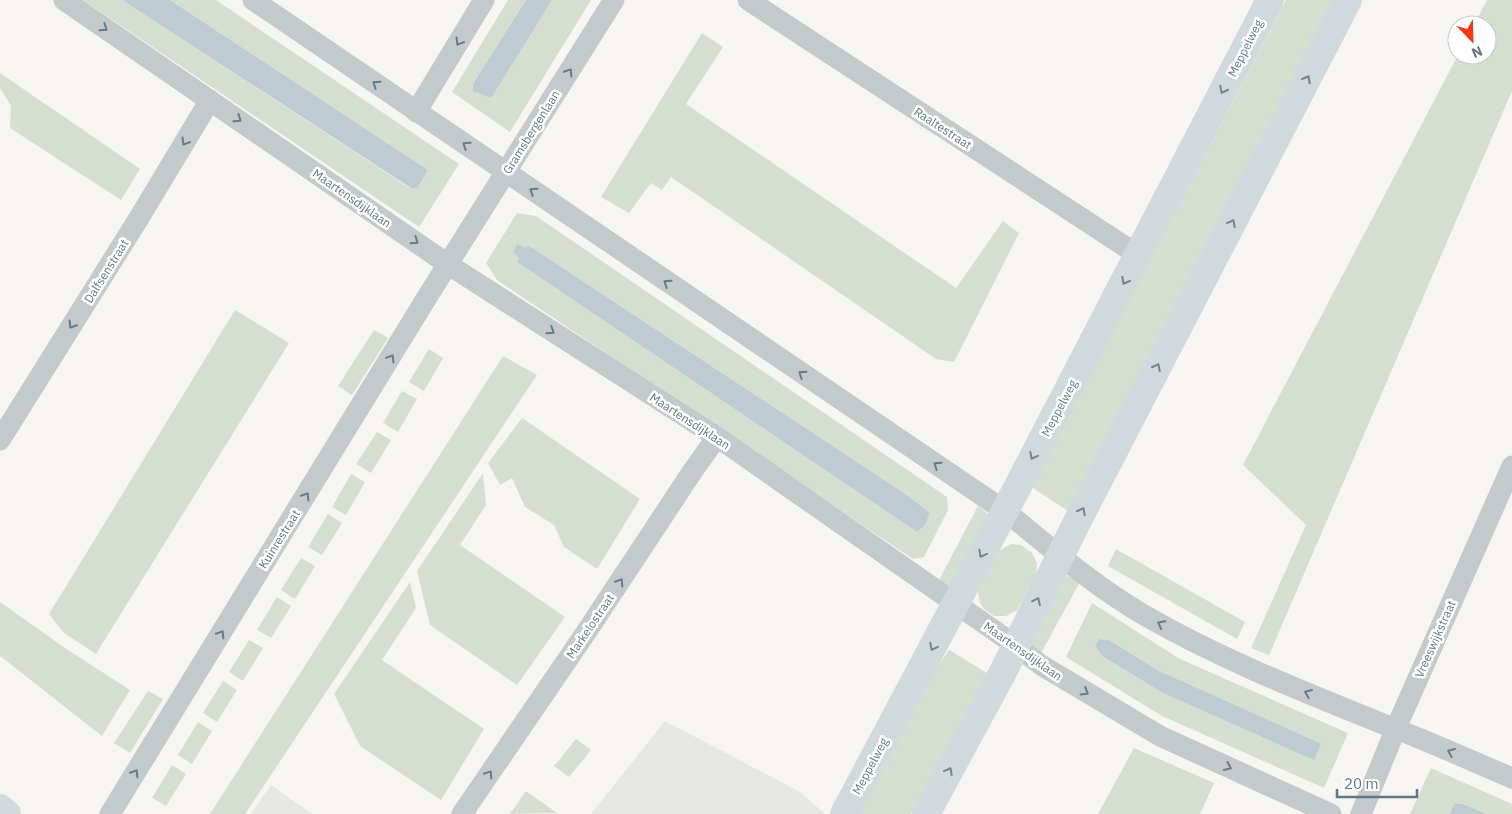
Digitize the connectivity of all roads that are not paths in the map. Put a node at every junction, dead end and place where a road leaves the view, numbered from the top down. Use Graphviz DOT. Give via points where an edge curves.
graph roads {
  1 [pos="64,0"];
  2 [pos="253,0"];
  3 [pos="484,0"];
  4 [pos="614,0"];
  5 [pos="748,0"];
  6 [pos="1270,0"];
  7 [pos="1348,0"];
  8 [pos="210,100"];
  9 [pos="416,112"];
  10 [pos="506,173"];
  11 [pos="1138,255"];
  12 [pos="449,265"];
  13 [pos="717,437"];
  14 [pos="0,440"];
  15 [pos="1512,466"];
  16 [pos="1005,511"];
  17 [pos="1060,555"];
  18 [pos="955,604"];
  19 [pos="1016,645"];
  20 [pos="1396,728"];
  21 [pos="1512,778"];
  22 [pos="0,808"];
  23 [pos="7,814"];
  24 [pos="110,814"];
  25 [pos="462,814"];
  26 [pos="844,814"];
  27 [pos="926,814"];
  28 [pos="1331,814"];
  29 [pos="1361,814"];
  1 -- 8 [label="street, Maartensdijklaan, one-way"];
  9 -- 2 [label="street, one-way"];
  3 -- 9 [label="street, one-way"];
  10 -- 4 [label="street, Gramsbergenlaan, one-way"];
  5 -- 11 [label="street, Raaltestraat"];
  6 -- 11 [label="main road, Meppelweg, one-way"];
  17 -- 7 [label="main road, one-way"];
  8 -- 12 [label="street, Maartensdijklaan, one-way"];
  8 -- 14 [label="street, Dalfsenstraat, one-way"];
  10 -- 9 [label="street, one-way"];
  10 -- 12 [label="street, Gramsbergenlaan"];
  16 -- 10 [label="street, one-way"];
  11 -- 16 [label="main road, Meppelweg, one-way"];
  12 -- 13 [label="street, Maartensdijklaan, one-way"];
  24 -- 12 [label="street, Kuinrestraat, one-way"];
  13 -- 18 [label="street, Maartensdijklaan"];
  25 -- 13 [label="street, Markelostraat, one-way"];
  15 -- 20 [label="street, Vreeswijkstraat"];
  16 -- 17 [label="street"];
  16 -- 18 [label="main road, Meppelweg, one-way"];
  19 -- 17 [label="main road, one-way"];
  20 -- 17 [label="street, one-way" via="1227,658 1144,615 1086,577"];
  18 -- 19 [label="street, Maartensdijklaan"];
  18 -- 26 [label="main road, Meppelweg, one-way"];
  27 -- 19 [label="main road, one-way"];
  19 -- 28 [label="street, Maartensdijklaan, one-way" via="1042,665 1160,736"];
  21 -- 20 [label="street, one-way"];
  20 -- 29 [label="street, Vreeswijkstraat"];
  22 -- 23 [label="main road"];
}
